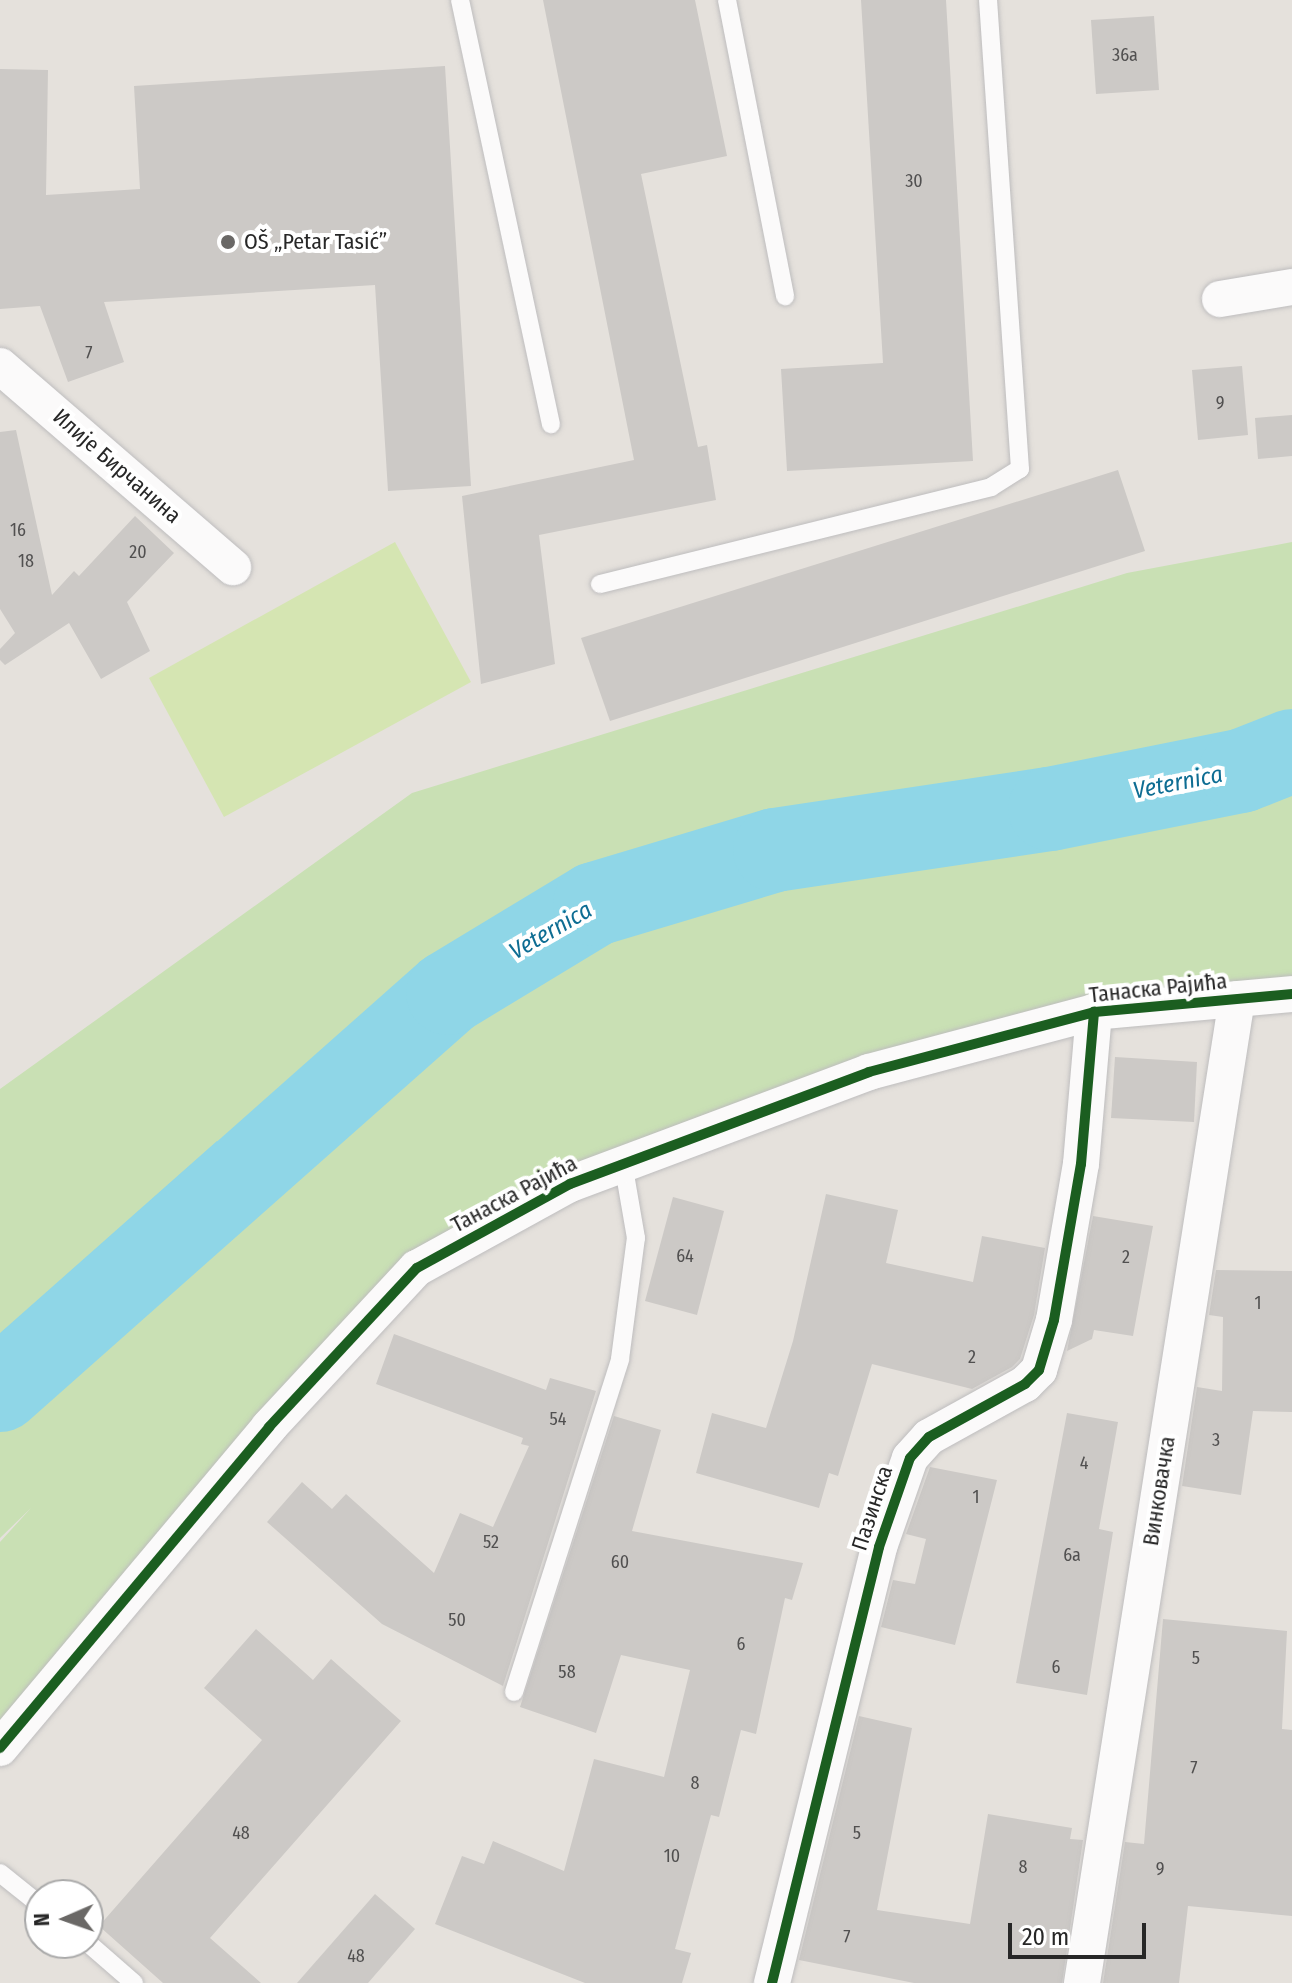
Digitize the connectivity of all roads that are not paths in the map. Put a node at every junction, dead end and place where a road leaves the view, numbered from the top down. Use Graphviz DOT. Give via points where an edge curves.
graph roads {
  1 [pos="460,0"];
  2 [pos="727,0"];
  3 [pos="988,0"];
  4 [pos="1292,287"];
  5 [pos="785,296"];
  6 [pos="1220,299"];
  7 [pos="0,366"];
  8 [pos="551,424"];
  9 [pos="233,567"];
  10 [pos="600,584"];
  11 [pos="1292,994"];
  12 [pos="1237,999"];
  13 [pos="1094,1012"];
  14 [pos="623,1163"];
  15 [pos="514,1692"];
  16 [pos="0,1748"];
  17 [pos="0,1873"];
  18 [pos="24,1892"];
  19 [pos="104,1957"];
  20 [pos="134,1983"];
  21 [pos="772,1983"];
  22 [pos="1082,1983"];
  1 -- 8 [label="lane"];
  2 -- 5 [label="lane"];
  3 -- 10 [label="lane" via="1020,469 991,487"];
  4 -- 6 [label="street"];
  7 -- 9 [label="street, Илије Бирчанина"];
  11 -- 12 [label="street, Танаска Рајића"];
  12 -- 13 [label="street, Танаска Рајића"];
  12 -- 22 [label="street, Винковачка"];
  13 -- 14 [label="street, Танаска Рајића" via="869,1072"];
  13 -- 21 [label="street, Пазинска" via="1081,1164 1054,1320 1039,1370 1025,1384 929,1437 910,1458 879,1547"];
  14 -- 15 [label="lane" via="636,1238 620,1359"];
  14 -- 16 [label="street, Танаска Рајића" via="570,1184 417,1268 269,1427"];
  17 -- 18 [label="lane"];
  19 -- 20 [label="lane"];
}
